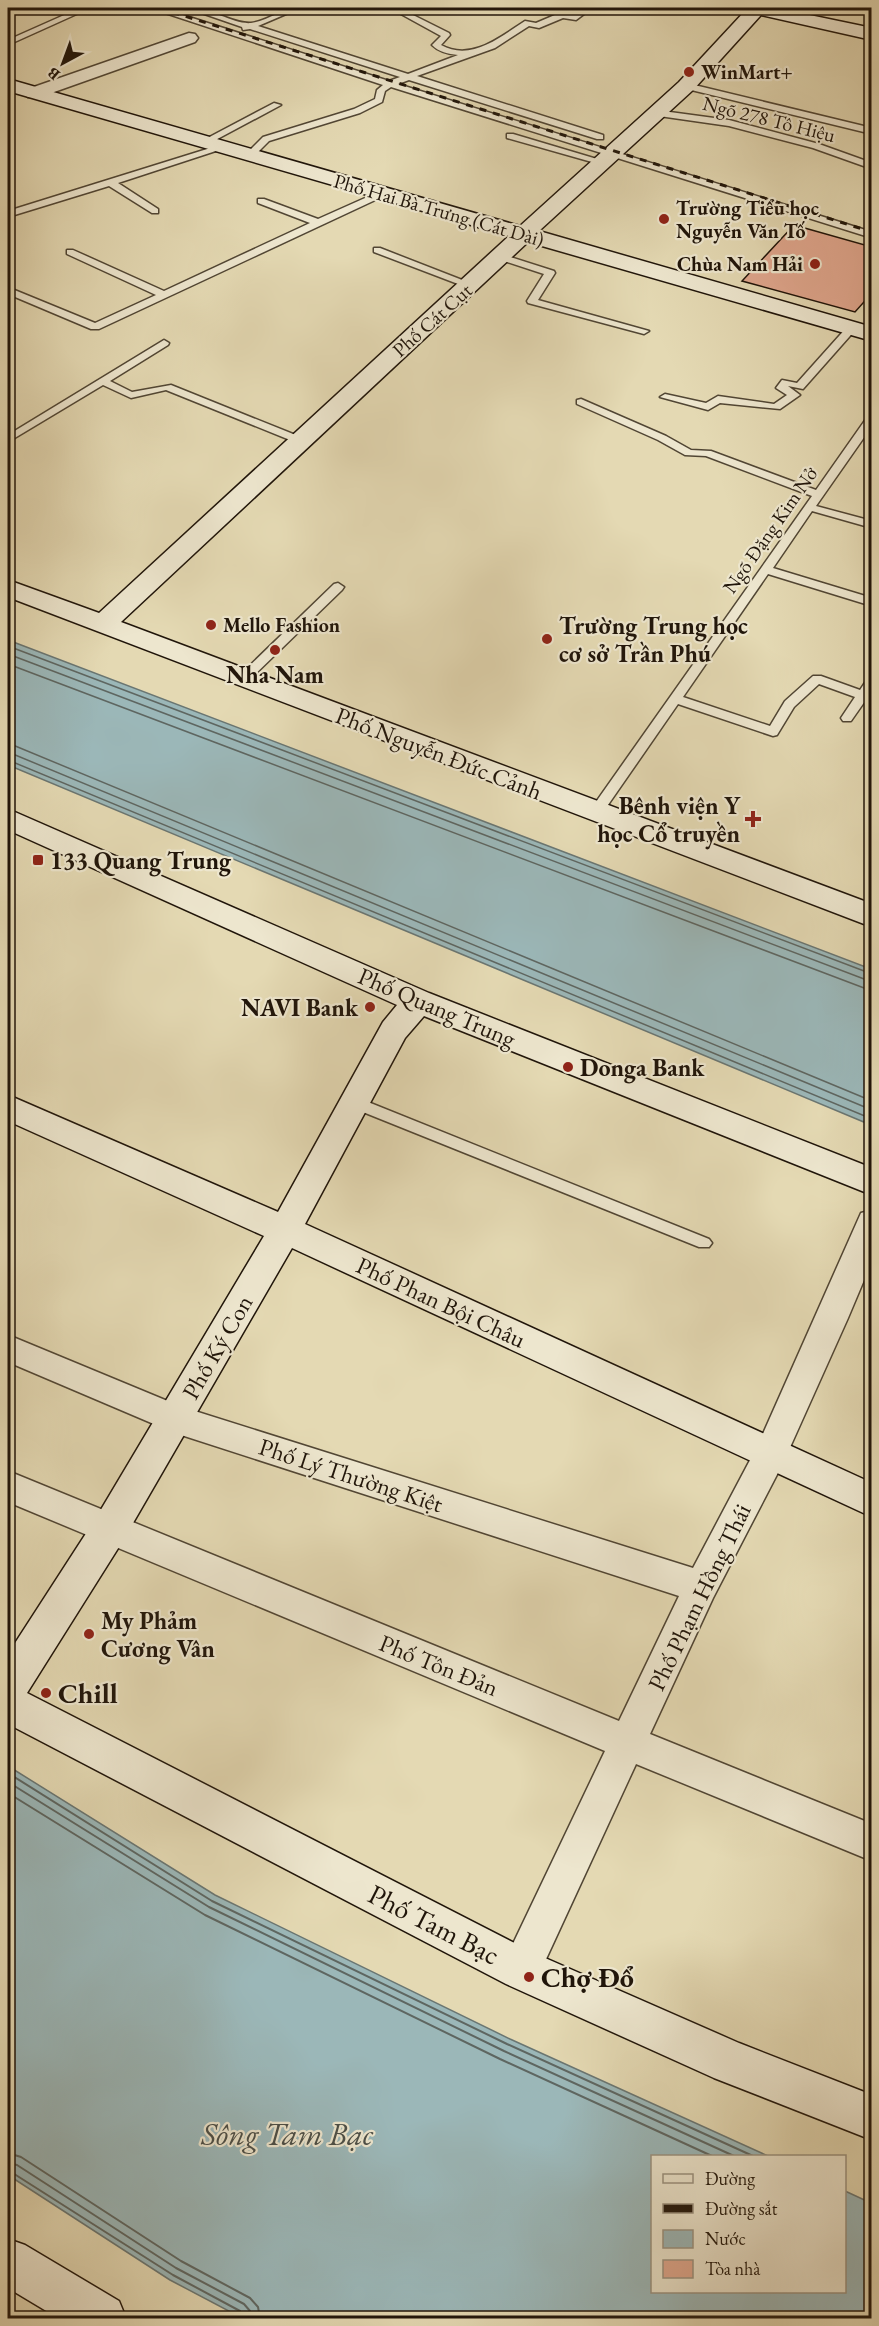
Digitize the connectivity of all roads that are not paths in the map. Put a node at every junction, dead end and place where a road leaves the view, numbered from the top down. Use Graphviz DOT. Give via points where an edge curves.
graph roads {
  1 [pos="86,8"];
  2 [pos="154,8"];
  3 [pos="191,8"];
  4 [pos="296,8"];
  5 [pos="394,8"];
  6 [pos="588,8"];
  7 [pos="756,8"];
  8 [pos="249,27"];
  9 [pos="231,33"];
  10 [pos="872,34"];
  11 [pos="189,38"];
  12 [pos="8,43"];
  13 [pos="470,54"];
  14 [pos="411,77"];
  15 [pos="390,84"];
  16 [pos="8,85"];
  17 [pos="686,86"];
  18 [pos="34,93"];
  19 [pos="277,105"];
  20 [pos="655,113"];
  21 [pos="872,131"];
  22 [pos="510,136"];
  23 [pos="214,145"];
  24 [pos="612,153"];
  25 [pos="250,155"];
  26 [pos="872,166"];
  27 [pos="110,182"];
  28 [pos="383,193"];
  29 [pos="261,201"];
  30 [pos="155,211"];
  31 [pos="8,214"];
  32 [pos="319,223"];
  33 [pos="872,225"];
  34 [pos="526,234"];
  35 [pos="872,235"];
  36 [pos="377,250"];
  37 [pos="70,252"];
  38 [pos="501,257"];
  39 [pos="470,285"];
  40 [pos="8,291"];
  41 [pos="164,295"];
  42 [pos="644,331"];
  43 [pos="862,331"];
  44 [pos="164,344"];
  45 [pos="103,381"];
  46 [pos="665,397"];
  47 [pos="581,402"];
  48 [pos="872,418"];
  49 [pos="8,439"];
  50 [pos="299,440"];
  51 [pos="818,494"];
  52 [pos="809,507"];
  53 [pos="872,525"];
  54 [pos="766,570"];
  55 [pos="338,587"];
  56 [pos="8,588"];
  57 [pos="872,602"];
  58 [pos="102,625"];
  59 [pos="244,678"];
  60 [pos="872,681"];
  61 [pos="861,695"];
  62 [pos="677,699"];
  63 [pos="847,718"];
  64 [pos="596,812"];
  65 [pos="8,819"];
  66 [pos="872,916"];
  67 [pos="418,1000"];
  68 [pos="352,1102"];
  69 [pos="8,1107"];
  70 [pos="872,1182"];
  71 [pos="872,1222"];
  72 [pos="285,1230"];
  73 [pos="704,1244"];
  74 [pos="8,1348"];
  75 [pos="175,1419"];
  76 [pos="771,1453"];
  77 [pos="8,1486"];
  78 [pos="872,1501"];
  79 [pos="109,1530"];
  80 [pos="701,1587"];
  81 [pos="8,1688"];
  82 [pos="8,1704"];
  83 [pos="630,1743"];
  84 [pos="872,1843"];
  85 [pos="521,1969"];
  86 [pos="872,2118"];
  87 [pos="11,2273"];
  88 [pos="102,2319"];
  1 -- 12 [label="lane"];
  2 -- 9 [label="lane"];
  3 -- 8 [label="lane"];
  4 -- 8 [label="lane"];
  5 -- 13 [label="lane" via="446,35 436,45 446,51"];
  6 -- 13 [label="lane" via="573,18 562,15 536,26 528,23 492,46"];
  7 -- 10 [label="street"];
  7 -- 17 [label="street, Phố Cát Cụt"];
  8 -- 9 [label="lane"];
  8 -- 14 [label="lane"];
  9 -- 15 [label="lane"];
  11 -- 18 [label="street"];
  13 -- 14 [label="lane"];
  14 -- 15 [label="lane"];
  14 -- 24 [label="lane"];
  15 -- 24 [label="lane"];
  15 -- 25 [label="lane" via="381,90 379,100 357,111 266,139"];
  16 -- 18 [label="street, Phố Hai Bà Trưng (Cát Dài)"];
  17 -- 20 [label="street, Phố Cát Cụt"];
  17 -- 21 [label="lane"];
  18 -- 23 [label="street, Phố Hai Bà Trưng (Cát Dài)"];
  19 -- 23 [label="lane"];
  20 -- 24 [label="street, Phố Cát Cụt"];
  20 -- 26 [label="lane, Ngõ 278 Tô Hiệu" via="729,123 816,146"];
  22 -- 24 [label="lane"];
  23 -- 25 [label="street, Phố Hai Bà Trưng (Cát Dài)"];
  23 -- 27 [label="lane"];
  24 -- 33 [label="lane"];
  24 -- 34 [label="street, Phố Cát Cụt"];
  24 -- 35 [label="lane"];
  25 -- 28 [label="street, Phố Hai Bà Trưng (Cát Dài)"];
  27 -- 30 [label="lane"];
  27 -- 31 [label="lane"];
  28 -- 32 [label="lane"];
  28 -- 34 [label="street, Phố Hai Bà Trưng (Cát Dài)"];
  29 -- 32 [label="lane"];
  32 -- 41 [label="lane"];
  34 -- 38 [label="street, Phố Cát Cụt"];
  34 -- 43 [label="street, Phố Hai Bà Trưng (Cát Dài)"];
  36 -- 39 [label="lane"];
  37 -- 41 [label="lane"];
  38 -- 39 [label="street, Phố Cát Cụt"];
  38 -- 42 [label="lane" via="550,273 532,301"];
  39 -- 50 [label="street, Phố Cát Cụt"];
  40 -- 41 [label="lane" via="95,327"];
  43 -- 46 [label="lane" via="799,387 786,382 781,388 795,395 776,407 718,399 708,407"];
  44 -- 45 [label="lane"];
  45 -- 49 [label="lane"];
  45 -- 50 [label="lane" via="131,396 167,387"];
  47 -- 51 [label="lane" via="689,453 706,453"];
  48 -- 51 [label="lane, Ngõ Đặng Kim Nở"];
  50 -- 58 [label="street, Phố Cát Cụt"];
  51 -- 52 [label="lane, Ngõ Đặng Kim Nở"];
  52 -- 53 [label="lane"];
  52 -- 54 [label="lane, Ngõ Đặng Kim Nở"];
  54 -- 57 [label="lane"];
  54 -- 62 [label="lane, Ngõ Đặng Kim Nở"];
  55 -- 59 [label="lane"];
  56 -- 58 [label="street, Phố Nguyễn Đức Cảnh"];
  58 -- 59 [label="street, Phố Nguyễn Đức Cảnh"];
  59 -- 64 [label="street, Phố Nguyễn Đức Cảnh"];
  60 -- 61 [label="lane"];
  61 -- 62 [label="lane" via="817,679 789,704 773,732"];
  61 -- 63 [label="lane"];
  62 -- 64 [label="lane, Ngõ Đặng Kim Nở"];
  64 -- 66 [label="street, Phố Nguyễn Đức Cảnh"];
  65 -- 67 [label="street, Phố Quang Trung"];
  67 -- 68 [label="street, Phố Ký Con" via="394,1030"];
  67 -- 70 [label="street, Phố Quang Trung"];
  68 -- 72 [label="street, Phố Ký Con"];
  68 -- 73 [label="lane"];
  69 -- 72 [label="street, Phố Phan Bội Châu"];
  71 -- 76 [label="street, Phố Phạm Hồng Thái"];
  72 -- 75 [label="street, Phố Ký Con"];
  72 -- 76 [label="street, Phố Phan Bội Châu"];
  74 -- 75 [label="street, Phố Lý Thường Kiệt"];
  75 -- 79 [label="street, Phố Ký Con"];
  75 -- 80 [label="street, Phố Lý Thường Kiệt"];
  76 -- 78 [label="street, Phố Phan Bội Châu"];
  76 -- 80 [label="street, Phố Phạm Hồng Thái"];
  77 -- 79 [label="street, Phố Tôn Đản"];
  79 -- 81 [label="street, Phố Ký Con"];
  79 -- 83 [label="street, Phố Tôn Đản"];
  80 -- 83 [label="street, Phố Phạm Hồng Thái"];
  82 -- 85 [label="street, Phố Tam Bạc"];
  83 -- 84 [label="street, Phố Tôn Đản"];
  83 -- 85 [label="street, Phố Phạm Hồng Thái"];
  85 -- 86 [label="street, Phố Tam Bạc" via="730,2062"];
  87 -- 88 [label="street"];
}
